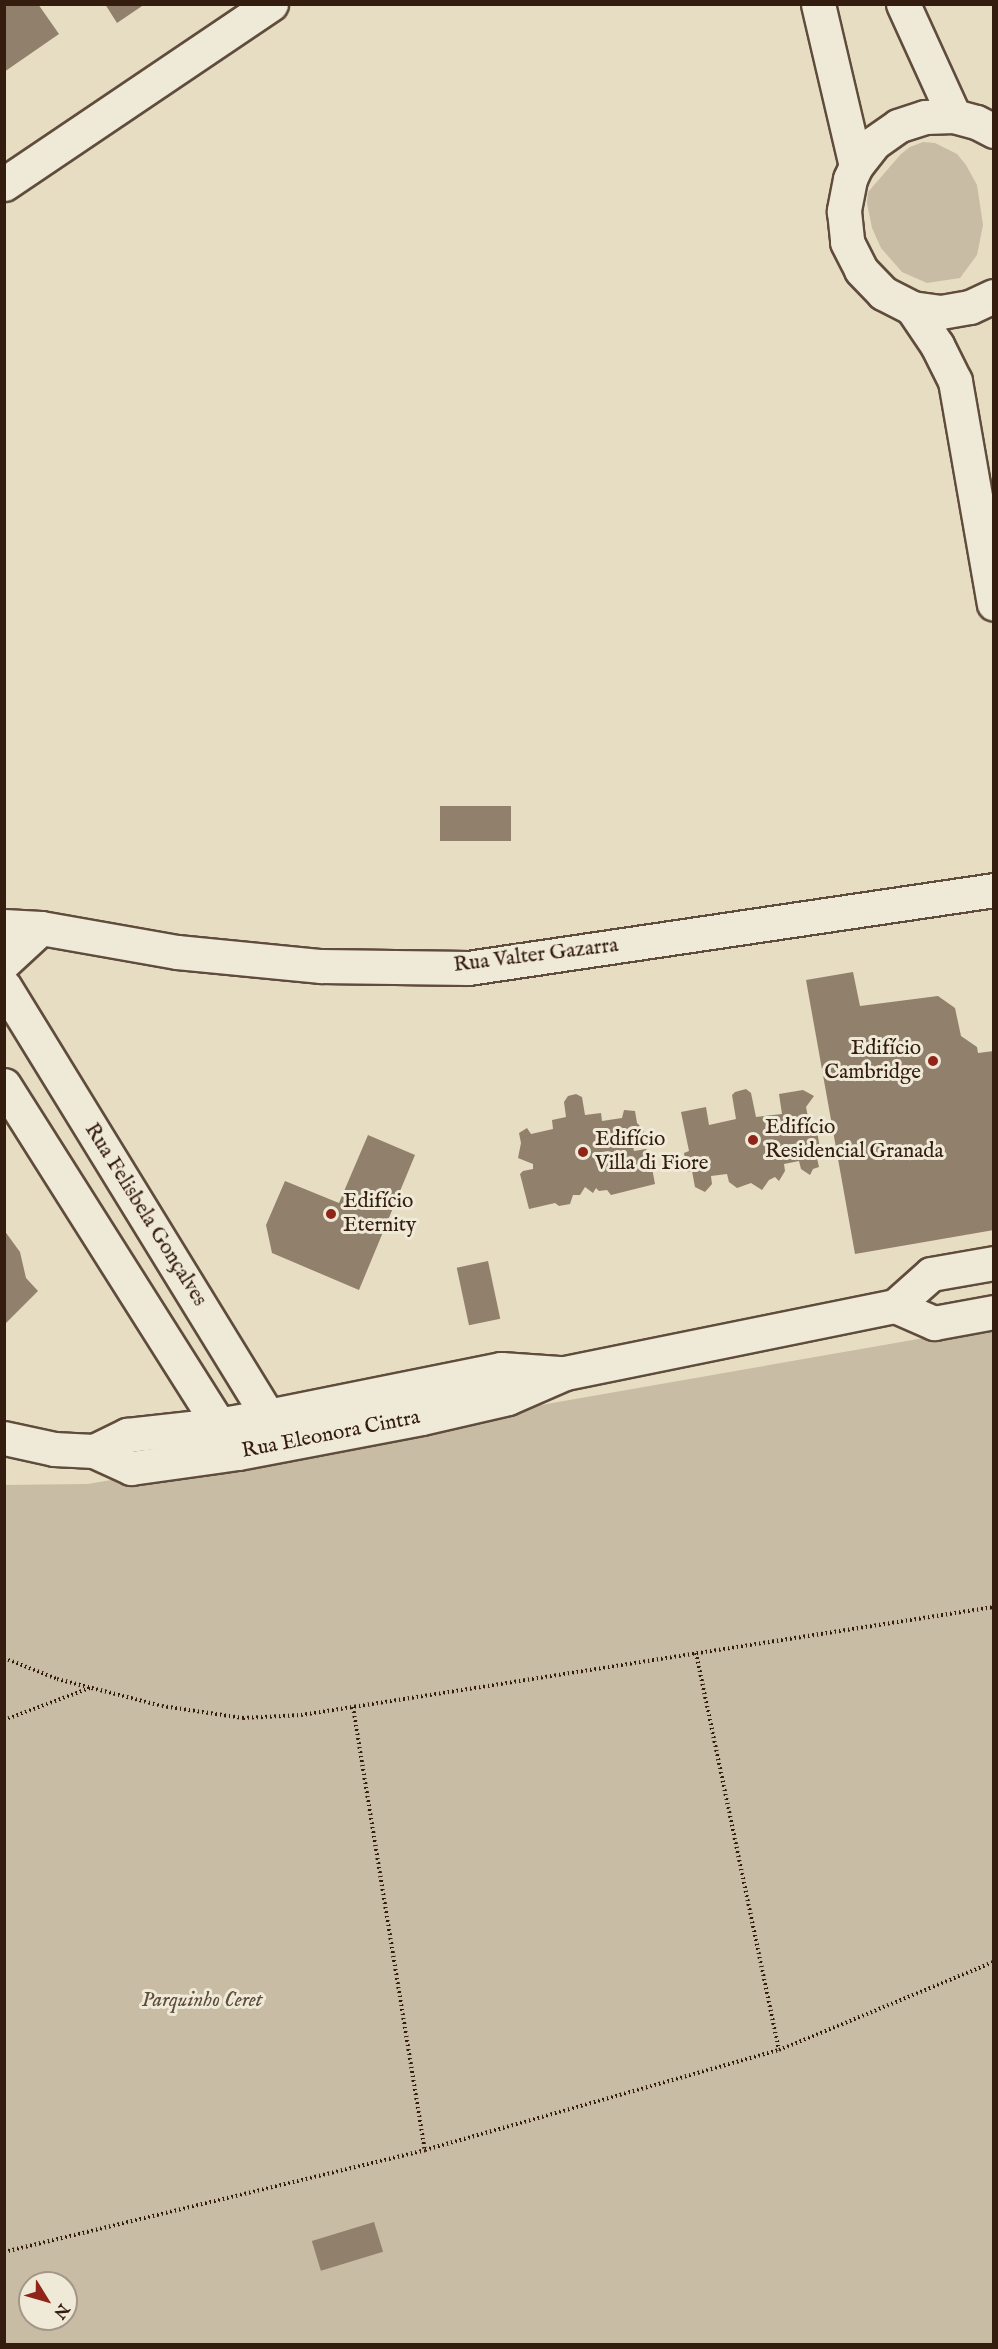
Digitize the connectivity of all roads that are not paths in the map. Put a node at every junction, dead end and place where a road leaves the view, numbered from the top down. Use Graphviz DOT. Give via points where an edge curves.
graph roads {
  1 [pos="271,4"];
  2 [pos="818,4"];
  3 [pos="903,4"];
  4 [pos="954,116"];
  5 [pos="993,131"];
  6 [pos="856,166"];
  7 [pos="4,184"];
  8 [pos="993,296"];
  9 [pos="912,308"];
  10 [pos="993,604"];
  11 [pos="993,890"];
  12 [pos="4,926"];
  13 [pos="41,928"];
  14 [pos="4,962"];
  15 [pos="4,986"];
  16 [pos="4,1085"];
  17 [pos="993,1263"];
  18 [pos="896,1306"];
  19 [pos="993,1312"];
  20 [pos="565,1373"];
  21 [pos="268,1416"];
  22 [pos="217,1425"];
  23 [pos="4,1438"];
  24 [pos="285,1444"];
  25 [pos="94,1451"];
  26 [pos="238,1454"];
  1 -- 7 [label="street"];
  2 -- 6 [label="street"];
  3 -- 4 [label="street"];
  4 -- 5 [label="street"];
  4 -- 6 [label="street" via="925,117 898,126 874,143"];
  6 -- 9 [label="street" via="844,211 847,242 861,270 883,293"];
  8 -- 9 [label="street" via="970,307 941,312"];
  9 -- 10 [label="street" via="955,381"];
  11 -- 13 [label="street, Rua Valter Gazarra" via="468,968 321,966 177,952"];
  12 -- 13 [label="street, Rua Valter Gazarra"];
  13 -- 14 [label="street"];
  15 -- 21 [label="street, Rua Felisbela Gonçalves"];
  16 -- 22 [label="street"];
  17 -- 18 [label="street" via="931,1274"];
  18 -- 19 [label="street" via="934,1323"];
  18 -- 20 [label="street, Rua Eleonora Cintra"];
  20 -- 21 [label="street, Rua Eleonora Cintra" via="501,1369"];
  20 -- 24 [label="street, Rua Eleonora Cintra" via="508,1398"];
  21 -- 22 [label="street, Rua Eleonora Cintra"];
  21 -- 24 [label="street, Rua Felisbela Gonçalves"];
  22 -- 25 [label="street, Rua Eleonora Cintra" via="127,1435"];
  22 -- 26 [label="street"];
  23 -- 25 [label="street, Rua Eleonora Cintra" via="54,1449"];
  24 -- 26 [label="street, Rua Eleonora Cintra"];
  25 -- 26 [label="street, Rua Eleonora Cintra" via="131,1468"];
}
